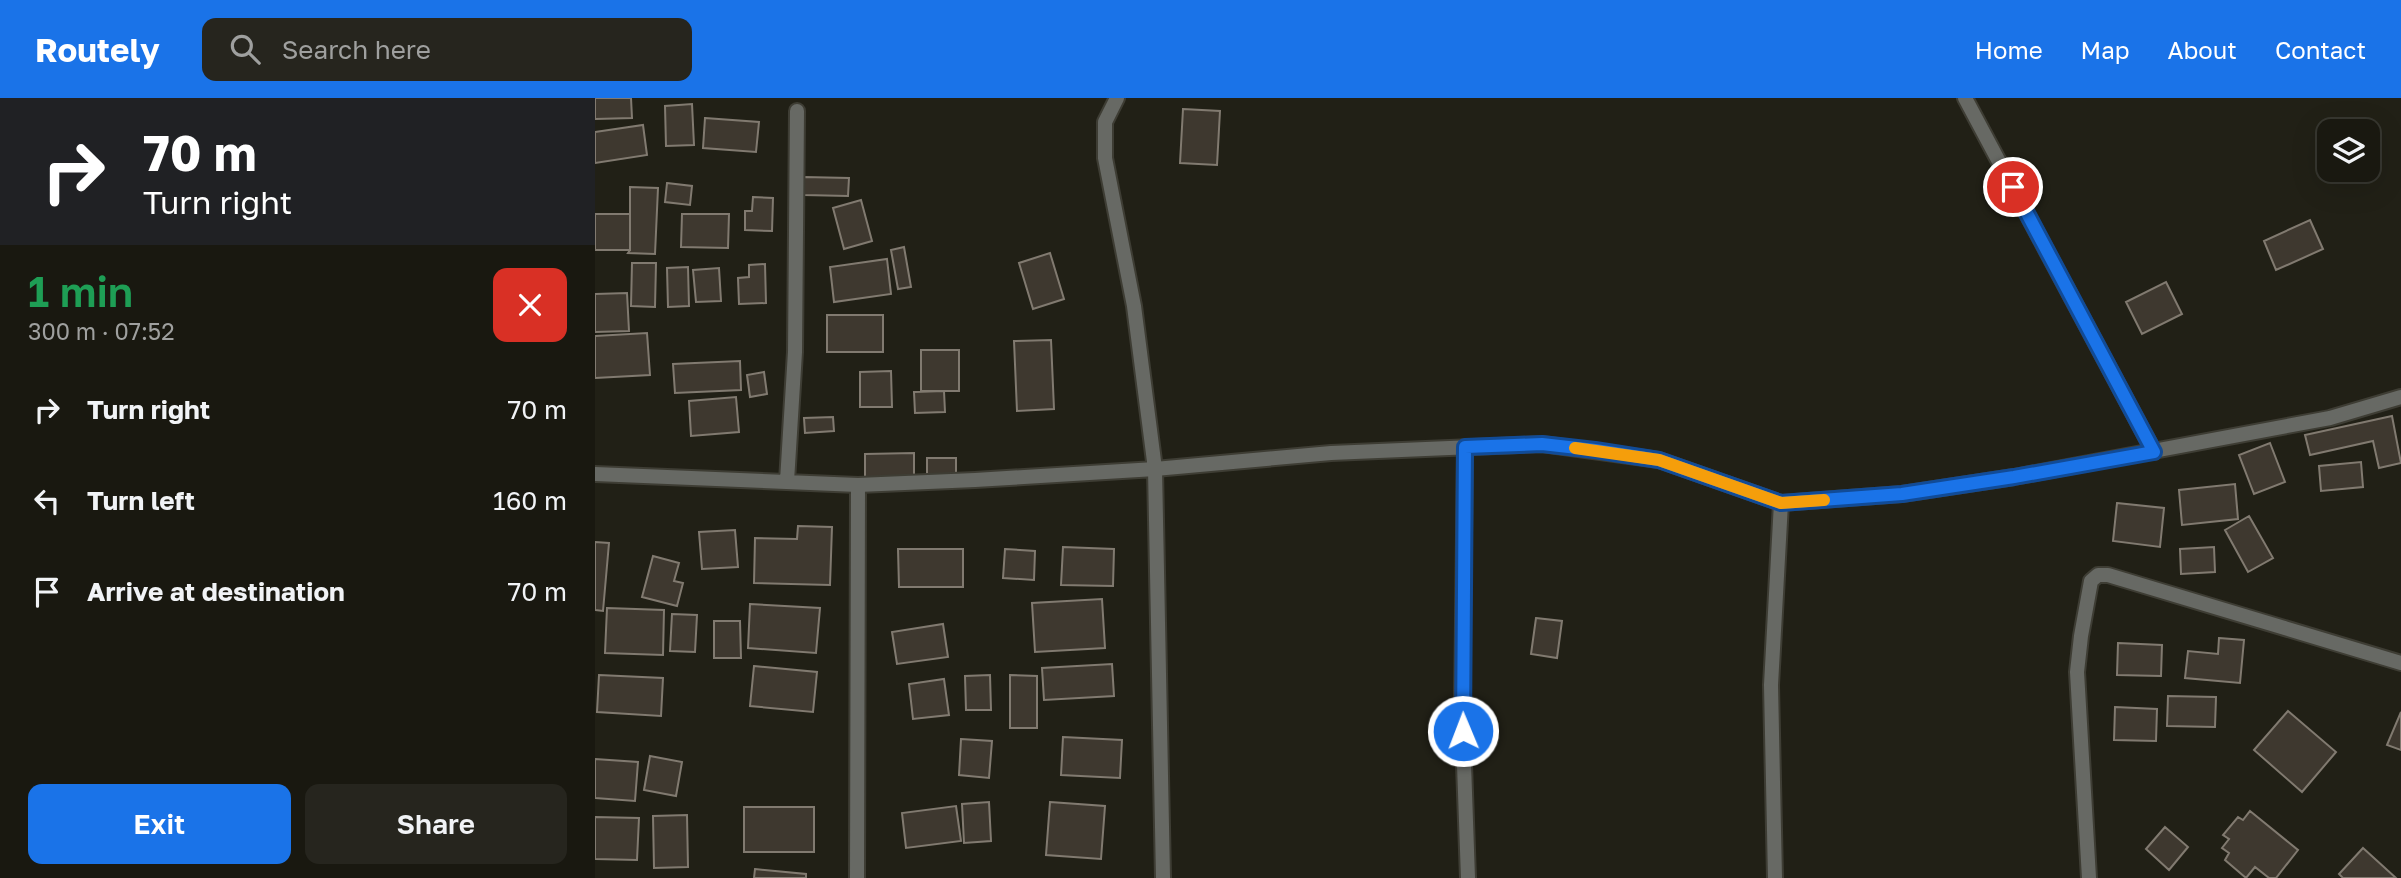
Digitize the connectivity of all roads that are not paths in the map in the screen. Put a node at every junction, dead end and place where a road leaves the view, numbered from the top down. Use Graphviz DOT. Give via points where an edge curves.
graph roads {
  1 [pos="1117,98"];
  2 [pos="1965,98"];
  3 [pos="797,111"];
  4 [pos="2401,397"];
  5 [pos="1465,447"];
  6 [pos="2154,452"];
  7 [pos="1155,469"];
  8 [pos="595,474"];
  9 [pos="787,481"];
  10 [pos="857,485"];
  11 [pos="1781,503"];
  12 [pos="2401,663"];
  13 [pos="857,878"];
  14 [pos="1163,878"];
  15 [pos="1468,878"];
  16 [pos="1775,878"];
  17 [pos="2089,878"];
  1 -- 7 [label="street" via="1105,122 1105,158 1134,306"];
  2 -- 6 [label="street"];
  3 -- 9 [label="street" via="795,352"];
  4 -- 6 [label="street" via="2330,418"];
  5 -- 7 [label="street" via="1331,453"];
  5 -- 11 [label="street" via="1542,444 1659,460"];
  5 -- 15 [label="street" via="1462,706"];
  6 -- 11 [label="street" via="1902,494"];
  7 -- 10 [label="street"];
  7 -- 14 [label="street"];
  8 -- 9 [label="street"];
  9 -- 10 [label="street"];
  10 -- 13 [label="street"];
  11 -- 16 [label="street" via="1771,685"];
  12 -- 17 [label="street" via="2098,575 2091,581 2077,672"];
}
